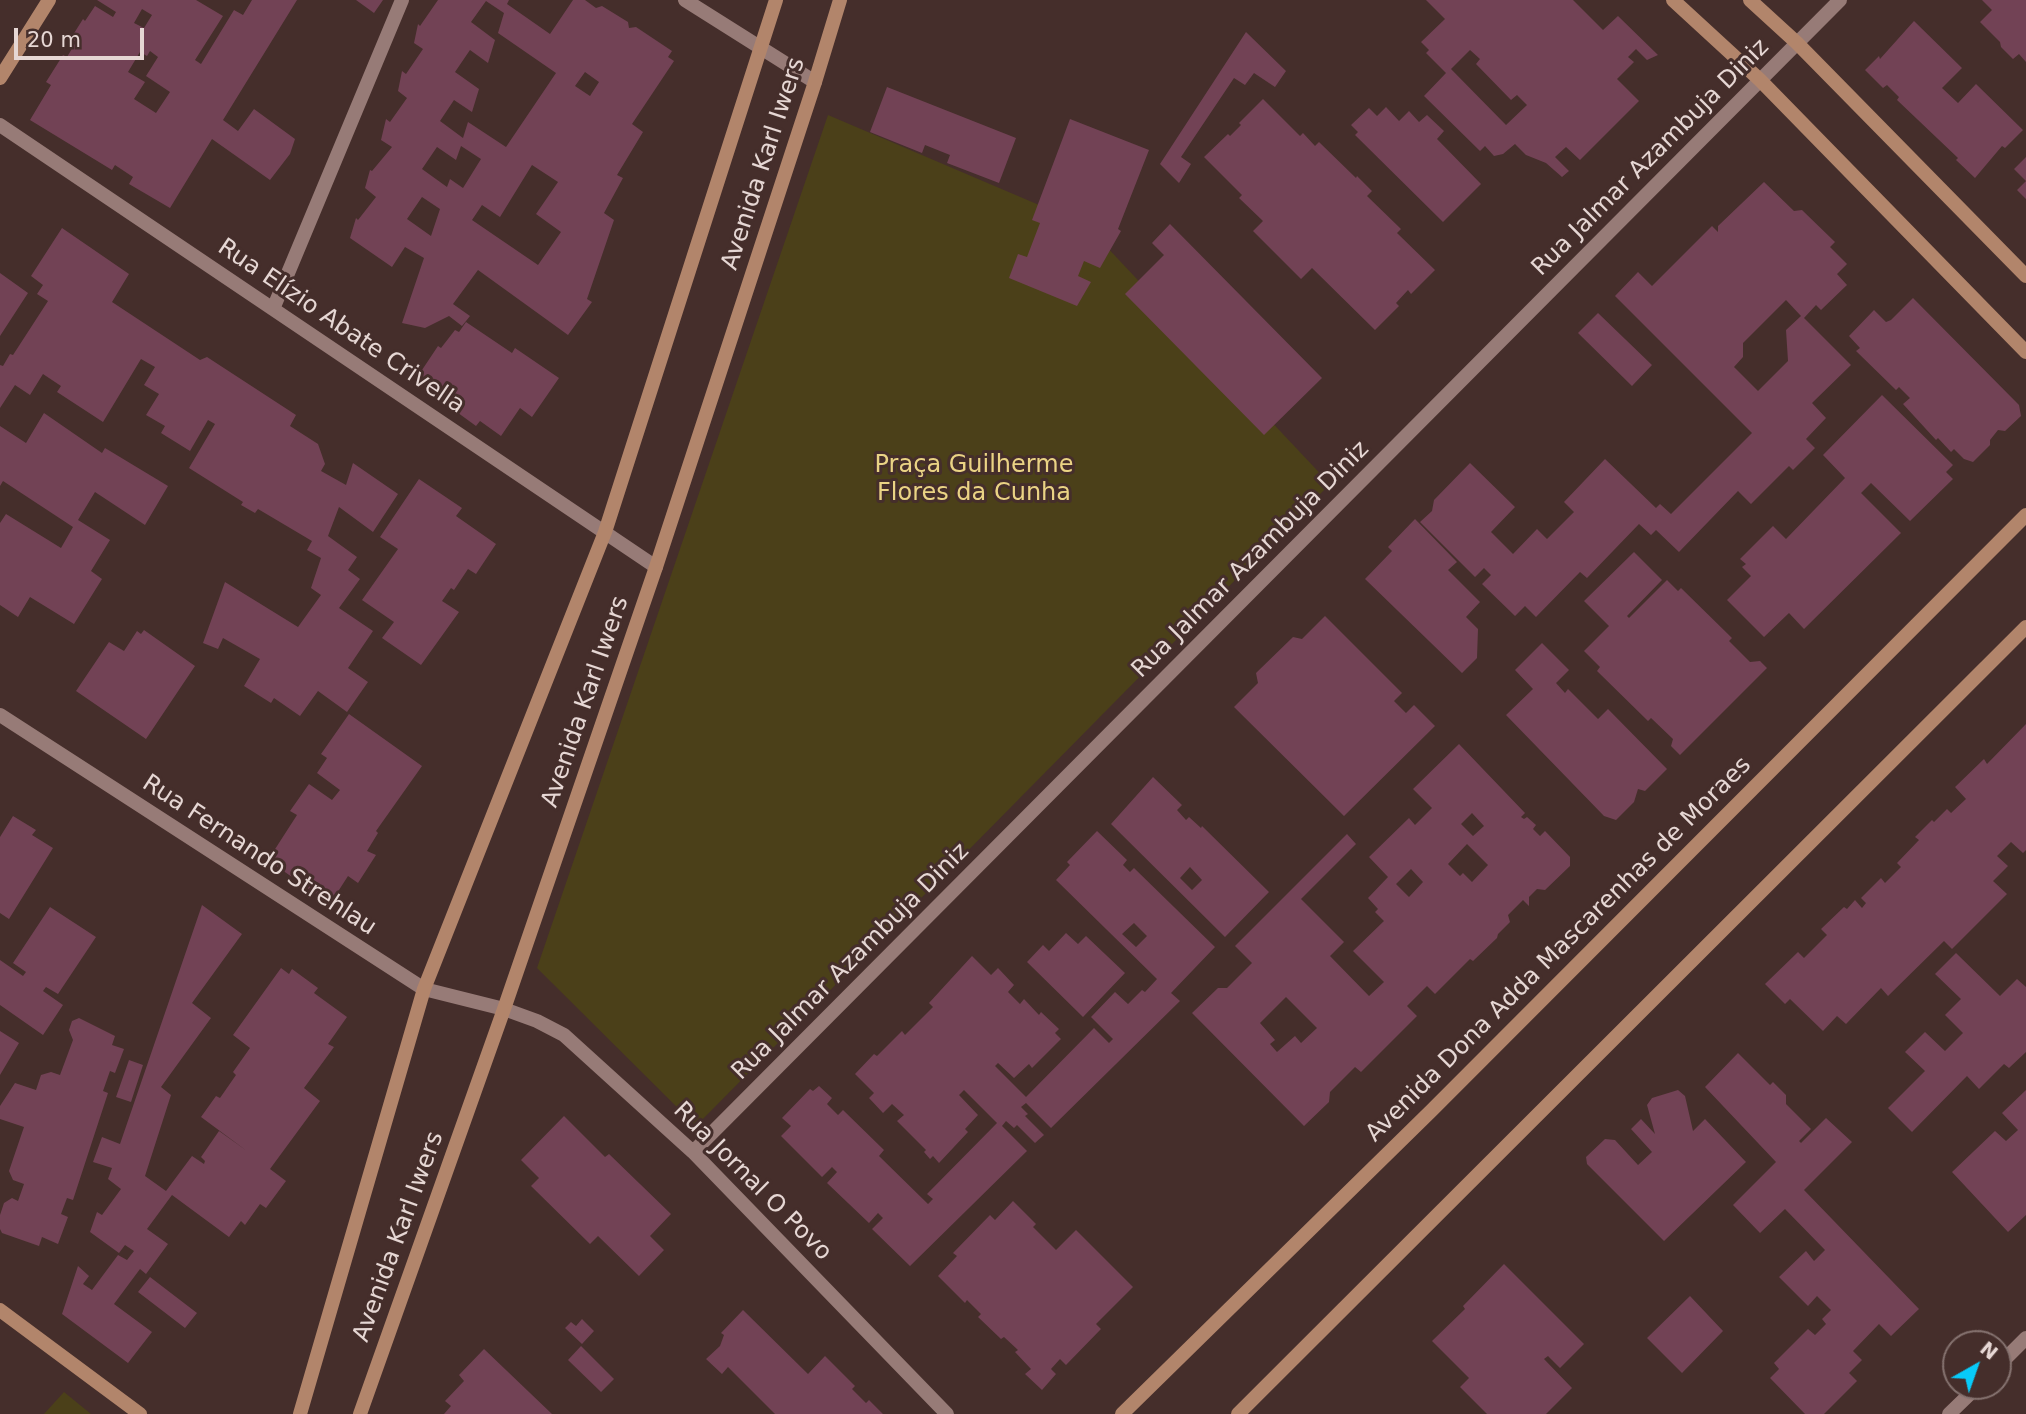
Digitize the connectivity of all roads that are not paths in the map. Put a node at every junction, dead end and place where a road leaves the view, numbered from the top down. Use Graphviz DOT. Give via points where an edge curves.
graph roads {
  1 [pos="50,0"];
  2 [pos="402,0"];
  3 [pos="685,0"];
  4 [pos="776,0"];
  5 [pos="840,0"];
  6 [pos="1674,0"];
  7 [pos="1750,0"];
  8 [pos="1840,0"];
  9 [pos="1797,43"];
  10 [pos="762,49"];
  11 [pos="0,78"];
  12 [pos="1760,80"];
  13 [pos="815,82"];
  14 [pos="0,125"];
  15 [pos="2026,276"];
  16 [pos="273,309"];
  17 [pos="2026,352"];
  18 [pos="2026,515"];
  19 [pos="605,532"];
  20 [pos="656,567"];
  21 [pos="2026,627"];
  22 [pos="0,715"];
  23 [pos="424,989"];
  24 [pos="504,1009"];
  25 [pos="694,1152"];
  26 [pos="0,1310"];
  27 [pos="2026,1338"];
  28 [pos="2012,1352"];
  29 [pos="1964,1400"];
  30 [pos="140,1414"];
  31 [pos="300,1414"];
  32 [pos="360,1414"];
  33 [pos="947,1414"];
  34 [pos="1122,1414"];
  35 [pos="1238,1414"];
  36 [pos="1949,1414"];
  1 -- 11 [label="street"];
  2 -- 16 [label="street"];
  3 -- 10 [label="street"];
  4 -- 10 [label="street, Avenida Karl Iwers"];
  5 -- 13 [label="street, Avenida Karl Iwers"];
  6 -- 12 [label="street"];
  7 -- 9 [label="street"];
  8 -- 9 [label="street, Rua Jalmar Azambuja Diniz"];
  9 -- 12 [label="street, Rua Jalmar Azambuja Diniz"];
  9 -- 15 [label="street"];
  10 -- 13 [label="street"];
  10 -- 19 [label="street, Avenida Karl Iwers"];
  12 -- 17 [label="street"];
  12 -- 25 [label="street, Rua Jalmar Azambuja Diniz"];
  13 -- 20 [label="street, Avenida Karl Iwers"];
  14 -- 16 [label="street, Rua Elízio Abate Crivella"];
  16 -- 19 [label="street, Rua Elízio Abate Crivella"];
  18 -- 34 [label="street, Avenida Dona Adda Mascarenhas de Moraes"];
  19 -- 20 [label="street, Rua Elízio Abate Crivella"];
  19 -- 23 [label="street, Avenida Karl Iwers"];
  20 -- 24 [label="street, Avenida Karl Iwers"];
  21 -- 35 [label="street"];
  22 -- 23 [label="street, Rua Fernando Strehlau"];
  23 -- 24 [label="street, Rua Fernando Strehlau"];
  23 -- 31 [label="street, Avenida Karl Iwers"];
  24 -- 25 [label="street, Rua Jornal O Povo" via="564,1035"];
  24 -- 32 [label="street, Avenida Karl Iwers"];
  25 -- 33 [label="street, Rua Jornal O Povo"];
  26 -- 30 [label="street"];
  27 -- 28 [label="street"];
  29 -- 36 [label="street"];
}
